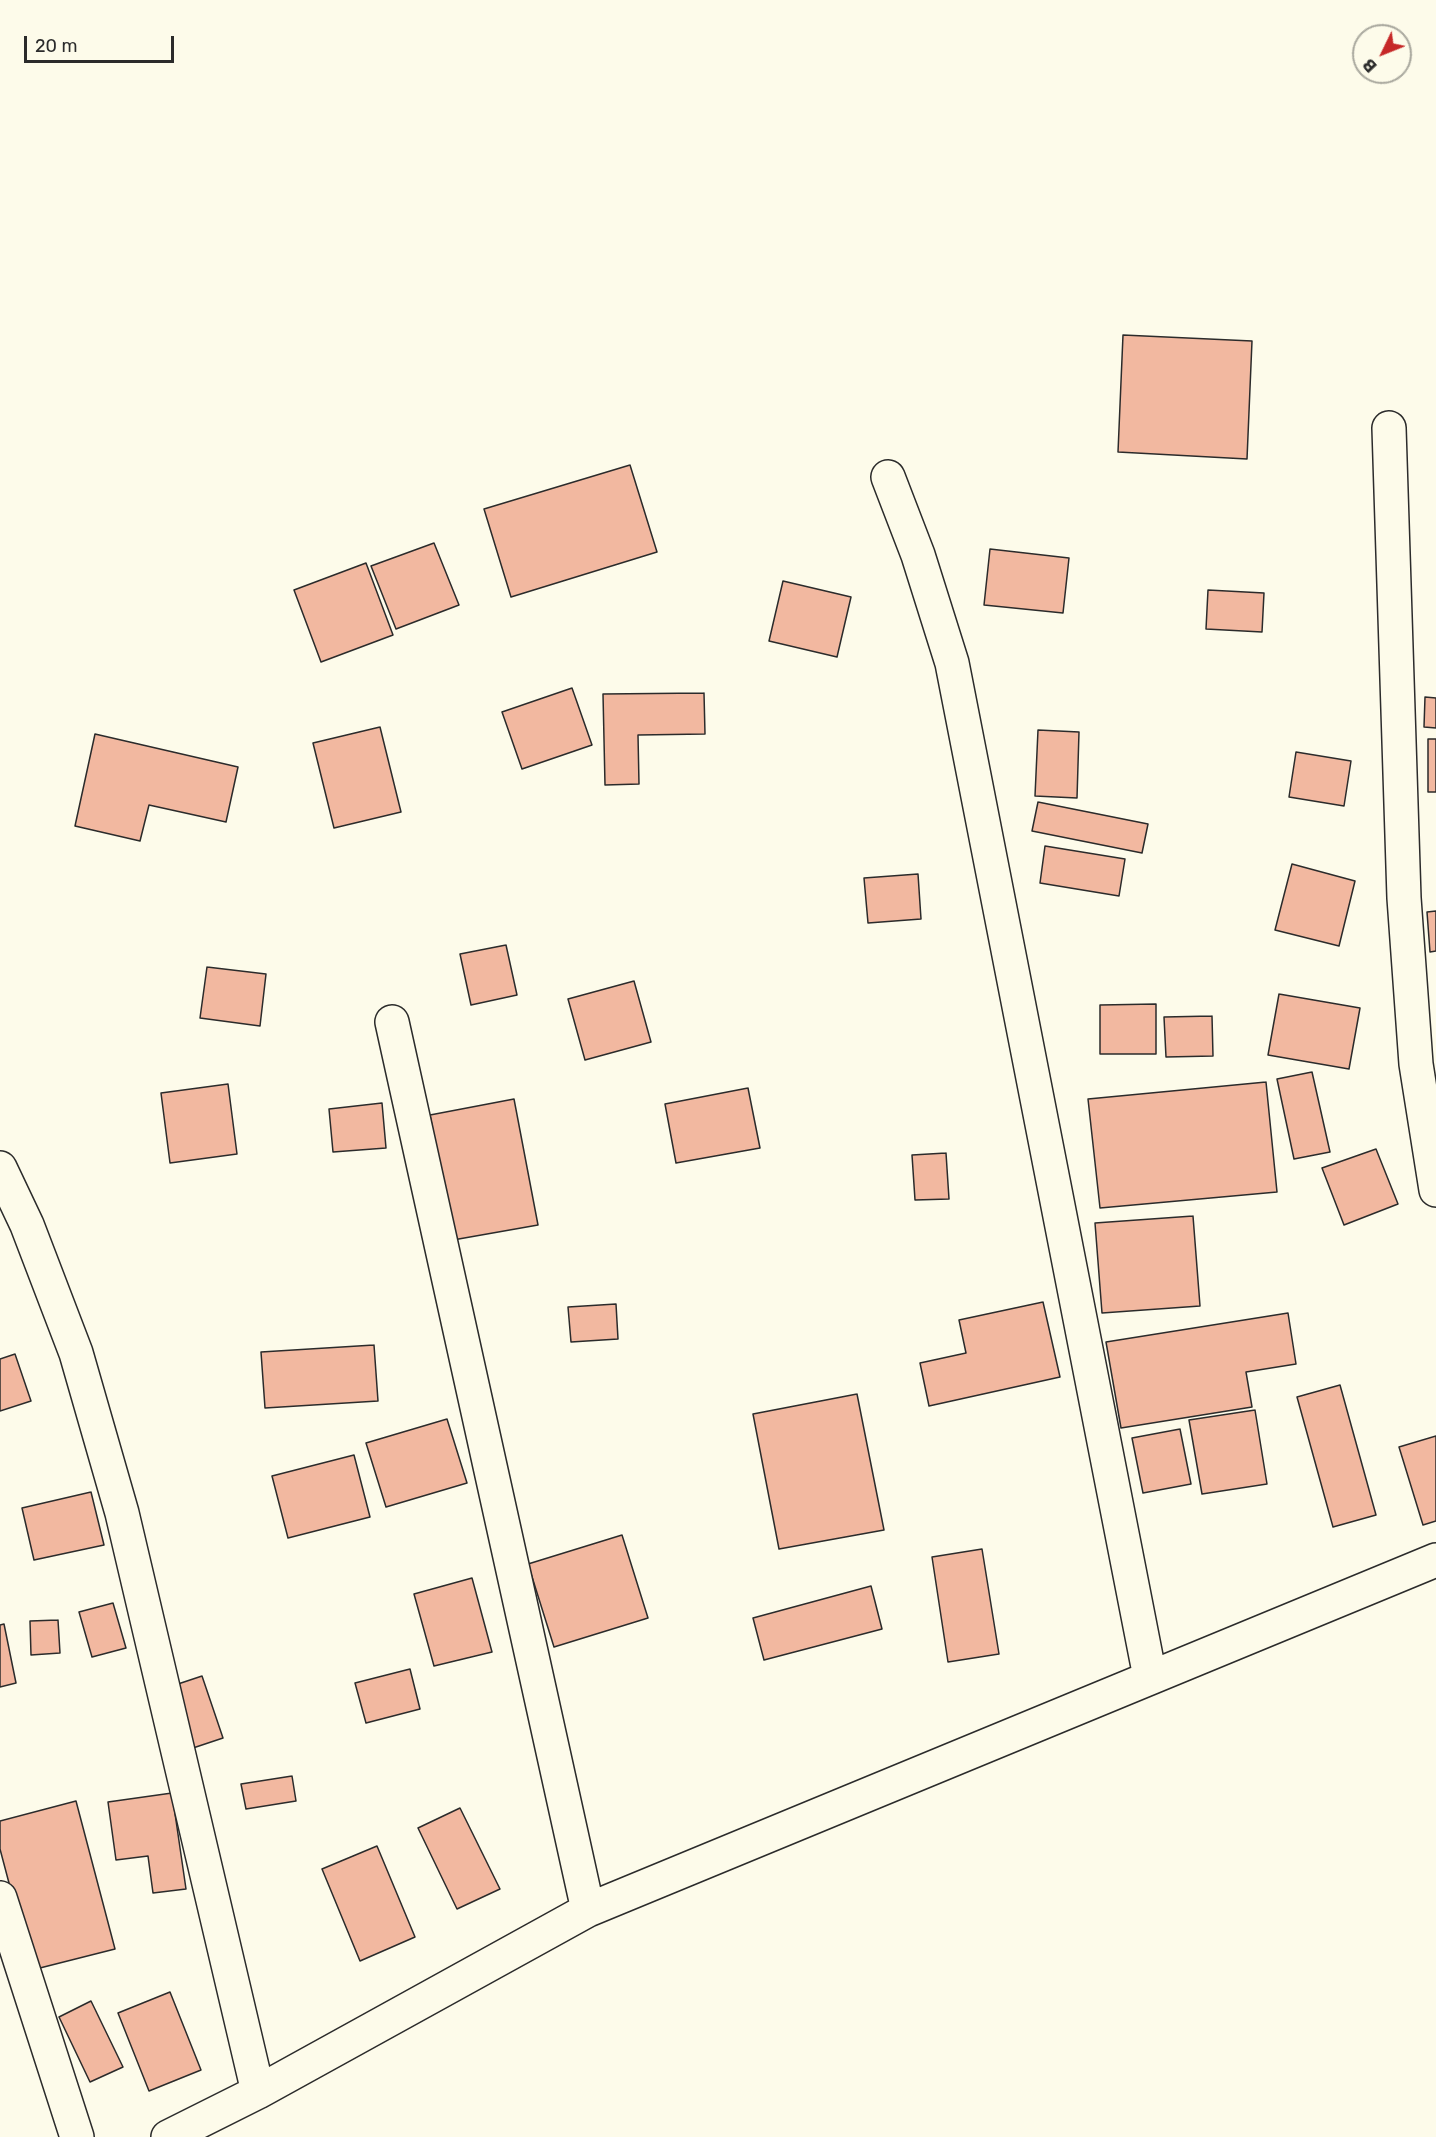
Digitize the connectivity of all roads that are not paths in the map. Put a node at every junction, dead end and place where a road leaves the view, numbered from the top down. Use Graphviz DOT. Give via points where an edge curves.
graph roads {
  1 [pos="1389,428"];
  2 [pos="888,477"];
  3 [pos="392,1022"];
  4 [pos="0,1167"];
  5 [pos="1436,1190"];
  6 [pos="1436,1560"];
  7 [pos="1150,1677"];
  8 [pos="0,1898"];
  9 [pos="588,1910"];
  10 [pos="258,2092"];
  11 [pos="77,2137"];
  12 [pos="168,2137"];
  1 -- 5 [label="street" via="1404,898 1416,1064"];
  2 -- 7 [label="street" via="952,663"];
  3 -- 9 [label="street"];
  4 -- 10 [label="street" via="27,1225 76,1353 122,1513"];
  6 -- 7 [label="street"];
  7 -- 9 [label="street"];
  8 -- 11 [label="street"];
  9 -- 10 [label="street"];
  10 -- 12 [label="street"];
}
